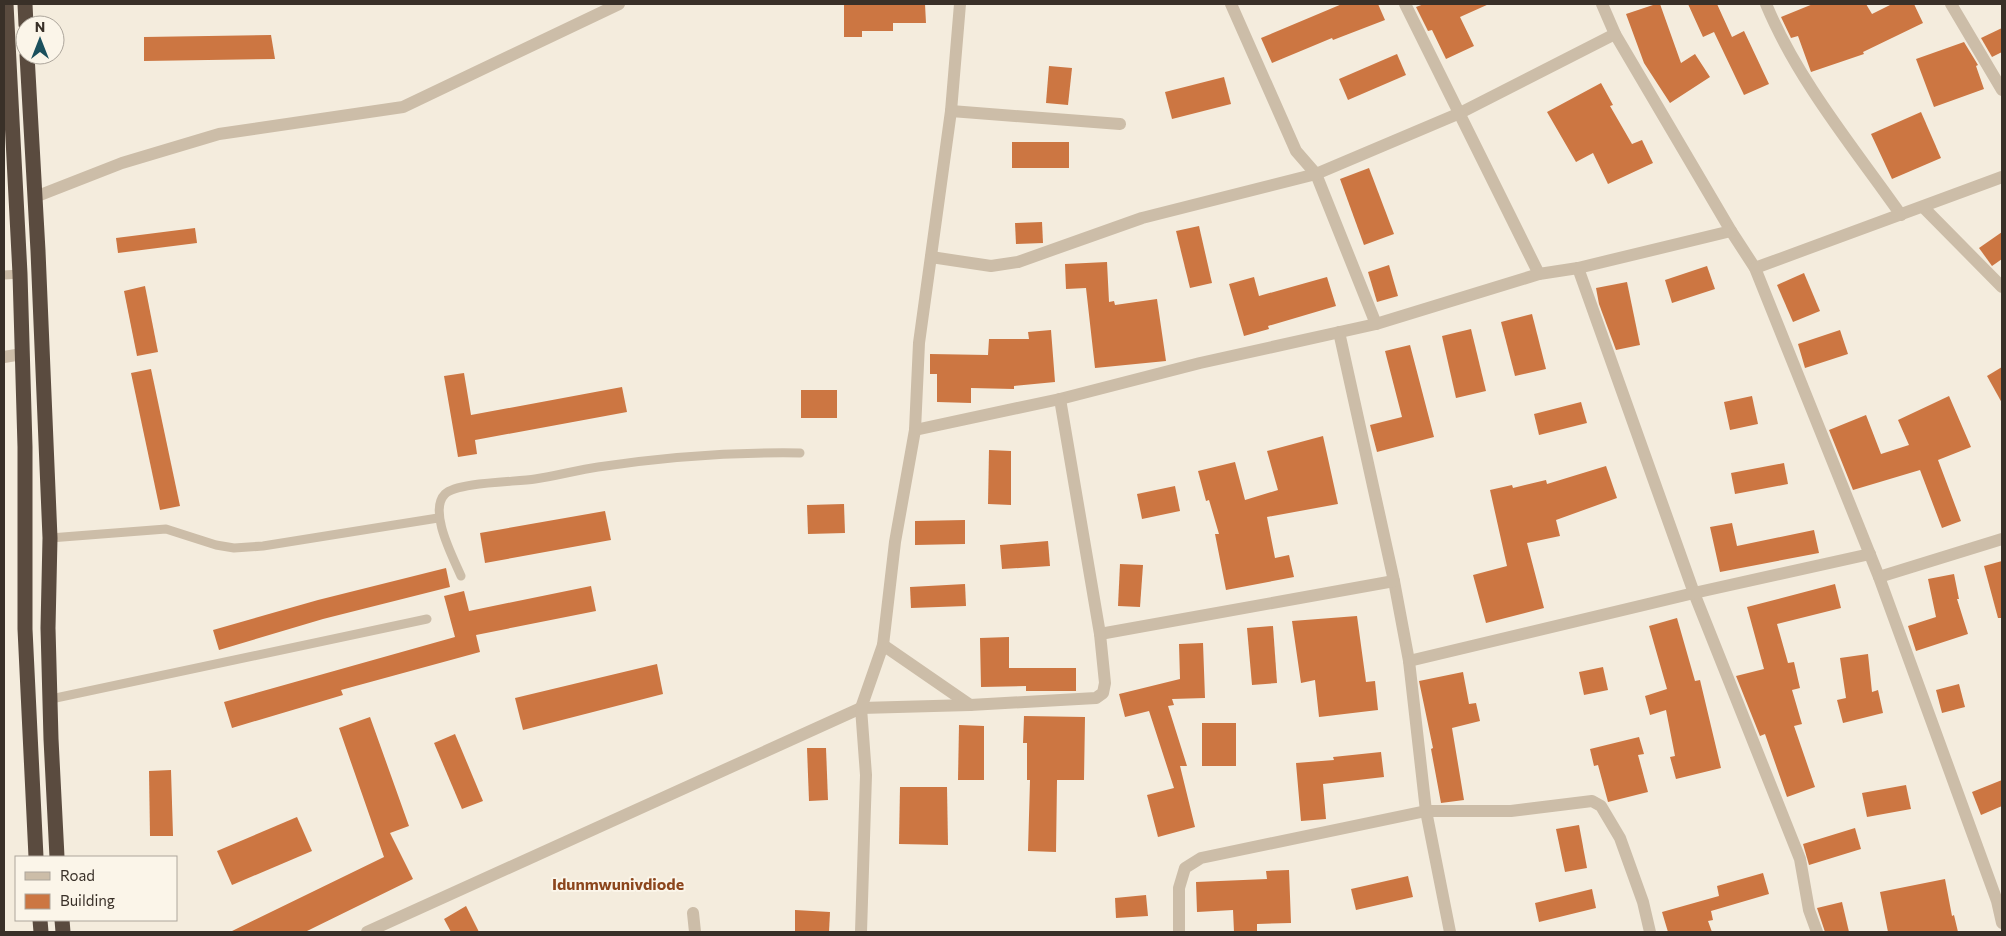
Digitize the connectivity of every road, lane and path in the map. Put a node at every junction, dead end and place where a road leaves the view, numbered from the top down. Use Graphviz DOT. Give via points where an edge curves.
graph roads {
  1 [pos="6,4"];
  2 [pos="619,4"];
  3 [pos="960,4"];
  4 [pos="1231,4"];
  5 [pos="1405,4"];
  6 [pos="1766,4"];
  7 [pos="1951,4"];
  8 [pos="1607,5"];
  9 [pos="1615,34"];
  10 [pos="6,54"];
  11 [pos="29,65"];
  12 [pos="2002,90"];
  13 [pos="951,112"];
  14 [pos="1460,113"];
  15 [pos="1120,124"];
  16 [pos="1316,174"];
  17 [pos="2002,177"];
  18 [pos="36,197"];
  19 [pos="1924,208"];
  20 [pos="1902,215"];
  21 [pos="1731,231"];
  22 [pos="931,257"];
  23 [pos="1578,268"];
  24 [pos="1755,268"];
  25 [pos="20,274"];
  26 [pos="1539,274"];
  27 [pos="4,275"];
  28 [pos="2002,287"];
  29 [pos="1376,324"];
  30 [pos="1339,332"];
  31 [pos="22,354"];
  32 [pos="4,357"];
  33 [pos="1060,399"];
  34 [pos="914,430"];
  35 [pos="800,453"];
  36 [pos="438,518"];
  37 [pos="50,538"];
  38 [pos="2002,539"];
  39 [pos="1870,554"];
  40 [pos="460,576"];
  41 [pos="1879,577"];
  42 [pos="1394,581"];
  43 [pos="1694,593"];
  44 [pos="427,619"];
  45 [pos="48,628"];
  46 [pos="25,629"];
  47 [pos="1100,634"];
  48 [pos="883,645"];
  49 [pos="1409,661"];
  50 [pos="50,699"];
  51 [pos="970,705"];
  52 [pos="861,708"];
  53 [pos="1426,811"];
  54 [pos="36,856"];
  55 [pos="57,856"];
  56 [pos="2000,900"];
  57 [pos="693,913"];
  58 [pos="2002,923"];
  59 [pos="367,932"];
  60 [pos="695,932"];
  61 [pos="861,932"];
  62 [pos="1179,932"];
  63 [pos="1450,932"];
  64 [pos="1650,932"];
  65 [pos="1816,932"];
  1 -- 10 [label="highway"];
  2 -- 18 [label="street" via="403,108 219,134 122,163"];
  3 -- 13 [label="street"];
  4 -- 16 [label="street" via="1296,151"];
  5 -- 14 [label="street"];
  6 -- 20 [label="street" via="1778,31 1820,101"];
  7 -- 12 [label="street"];
  8 -- 9 [label="street"];
  9 -- 14 [label="street"];
  9 -- 21 [label="street"];
  10 -- 25 [label="highway"];
  11 -- 18 [label="highway"];
  13 -- 15 [label="street"];
  13 -- 22 [label="street"];
  14 -- 16 [label="street"];
  14 -- 26 [label="street"];
  16 -- 22 [label="street" via="1142,218 1018,262 991,266"];
  16 -- 29 [label="street"];
  17 -- 19 [label="street"];
  18 -- 37 [label="highway"];
  19 -- 20 [label="street"];
  19 -- 28 [label="street"];
  20 -- 24 [label="street"];
  21 -- 23 [label="street"];
  21 -- 24 [label="street"];
  22 -- 34 [label="street" via="919,343"];
  23 -- 26 [label="street"];
  23 -- 43 [label="street"];
  24 -- 39 [label="street"];
  25 -- 27 [label="lane"];
  25 -- 31 [label="highway"];
  26 -- 29 [label="street"];
  29 -- 30 [label="street"];
  30 -- 33 [label="street" via="1200,362"];
  30 -- 42 [label="street"];
  31 -- 32 [label="street"];
  31 -- 46 [label="highway"];
  33 -- 34 [label="street"];
  33 -- 47 [label="street"];
  34 -- 48 [label="street" via="895,542"];
  35 -- 36 [label="lane" via="708,455 458,487 446,493 441,500"];
  36 -- 37 [label="lane" via="234,548 166,528"];
  36 -- 40 [label="lane"];
  37 -- 45 [label="highway"];
  38 -- 41 [label="street"];
  39 -- 41 [label="street"];
  39 -- 43 [label="street"];
  41 -- 56 [label="street"];
  42 -- 47 [label="street"];
  42 -- 49 [label="street"];
  43 -- 49 [label="street"];
  43 -- 65 [label="street" via="1800,859"];
  44 -- 50 [label="lane"];
  45 -- 46 [label="highway"];
  45 -- 50 [label="highway"];
  46 -- 54 [label="highway"];
  47 -- 51 [label="street" via="1105,683 1104,693 1096,698"];
  48 -- 51 [label="street"];
  48 -- 52 [label="street"];
  49 -- 53 [label="street"];
  50 -- 55 [label="highway"];
  51 -- 52 [label="street"];
  52 -- 59 [label="street"];
  52 -- 61 [label="street" via="866,775"];
  53 -- 62 [label="street" via="1201,858 1185,868 1179,888"];
  53 -- 63 [label="street"];
  53 -- 64 [label="street" via="1511,811 1592,801 1601,806 1620,838"];
  56 -- 58 [label="street"];
  57 -- 60 [label="street"];
}
